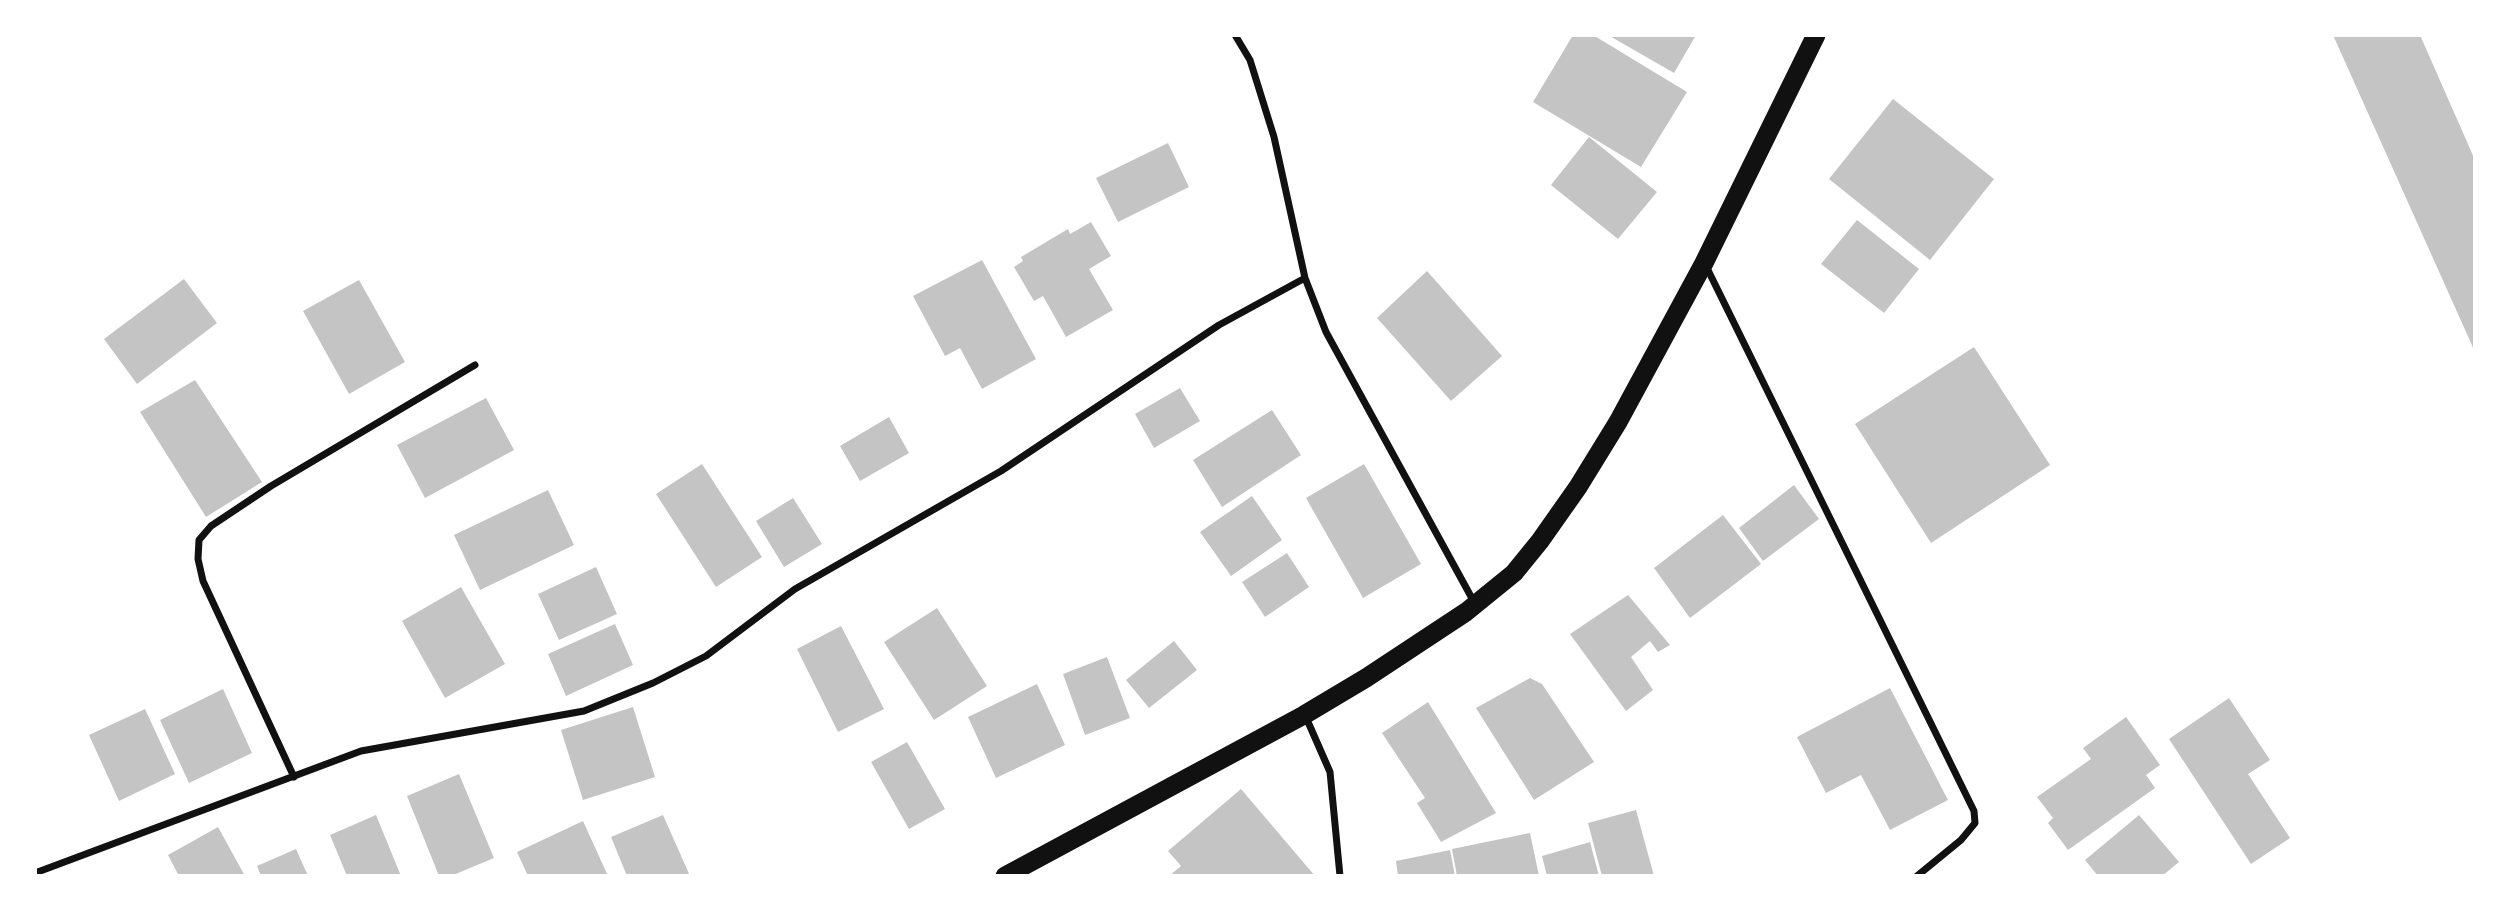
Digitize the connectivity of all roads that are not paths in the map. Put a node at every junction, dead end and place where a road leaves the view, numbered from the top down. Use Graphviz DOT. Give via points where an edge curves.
graph roads {
  1 [pos="1235,35"];
  2 [pos="1816,35"];
  3 [pos="1704,263"];
  4 [pos="1305,278"];
  5 [pos="475,365"];
  6 [pos="1475,603"];
  7 [pos="1304,715"];
  8 [pos="294,777"];
  9 [pos="35,873"];
  10 [pos="1005,876"];
  11 [pos="1340,876"];
  12 [pos="1917,876"];
  1 -- 4 [label="street" via="1250,60 1274,137"];
  2 -- 3 [label="highway"];
  3 -- 6 [label="highway" via="1578,487 1514,573"];
  3 -- 12 [label="street" via="1974,811 1975,823 1961,840"];
  4 -- 6 [label="street" via="1326,332"];
  4 -- 8 [label="street" via="1219,325 1001,471 794,589 706,656 653,683 584,711 360,751"];
  5 -- 8 [label="street" via="271,485 211,526 199,540 203,582"];
  6 -- 7 [label="highway"];
  7 -- 10 [label="highway"];
  7 -- 11 [label="street" via="1330,772"];
  8 -- 9 [label="street"];
}
